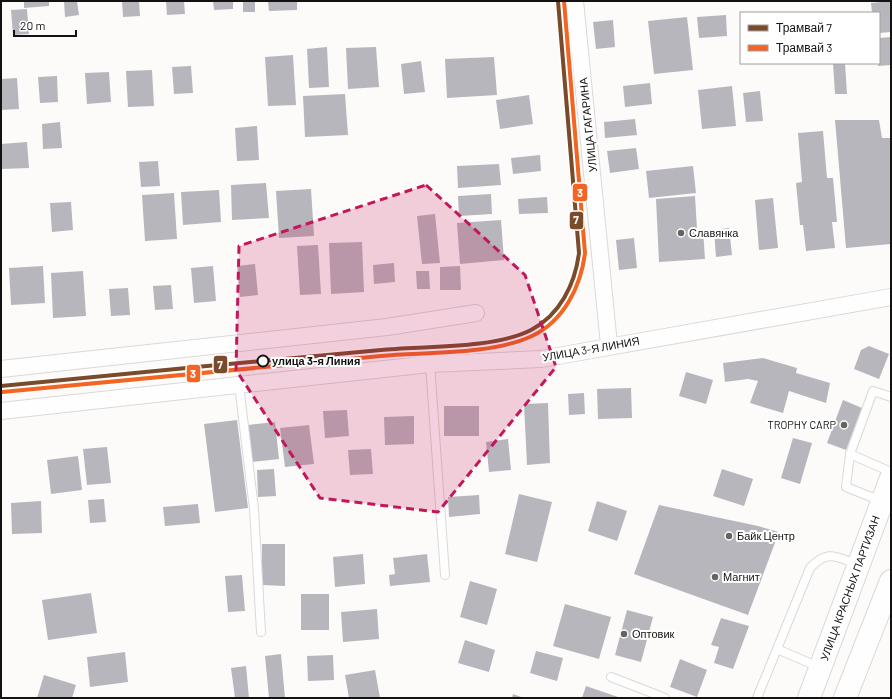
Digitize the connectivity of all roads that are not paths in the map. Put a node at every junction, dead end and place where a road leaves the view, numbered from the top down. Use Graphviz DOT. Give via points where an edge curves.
graph roads {
  1 [pos="575,1"];
  2 [pos="891,297"];
  3 [pos="476,313"];
  4 [pos="609,345"];
  5 [pos="430,364"];
  6 [pos="1,369"];
  7 [pos="239,385"];
  8 [pos="891,397"];
  9 [pos="1,410"];
  10 [pos="850,454"];
  11 [pos="891,472"];
  12 [pos="891,478"];
  13 [pos="882,502"];
  14 [pos="859,564"];
  15 [pos="445,575"];
  16 [pos="891,581"];
  17 [pos="261,632"];
  18 [pos="777,649"];
  19 [pos="820,668"];
  20 [pos="611,677"];
  21 [pos="665,698"];
  22 [pos="757,698"];
  23 [pos="809,698"];
  24 [pos="845,698"];
  1 -- 4 [label="street, УЛИЦА ГАГАРИНА"];
  2 -- 4 [label="street, УЛИЦА 3-Я ЛИНИЯ"];
  3 -- 6 [label="street" via="387,327"];
  4 -- 5 [label="street, УЛИЦА 3-Я ЛИНИЯ" via="541,359"];
  5 -- 7 [label="street, УЛИЦА 3-Я ЛИНИЯ"];
  5 -- 15 [label="lane"];
  7 -- 9 [label="street, УЛИЦА 3-Я ЛИНИЯ"];
  7 -- 17 [label="lane" via="254,509"];
  8 -- 10 [label="lane" via="873,391"];
  10 -- 11 [label="lane"];
  10 -- 13 [label="lane" via="846,487"];
  12 -- 13 [label="highway, УЛИЦА КРАСНЫХ ПАРТИЗАН"];
  13 -- 14 [label="highway, УЛИЦА КРАСНЫХ ПАРТИЗАН"];
  14 -- 18 [label="lane" via="831,555 819,558 810,568"];
  14 -- 19 [label="highway, УЛИЦА КРАСНЫХ ПАРТИЗАН"];
  16 -- 24 [label="highway"];
  18 -- 19 [label="lane"];
  18 -- 22 [label="lane"];
  19 -- 23 [label="highway, УЛИЦА КРАСНЫХ ПАРТИЗАН"];
  20 -- 21 [label="lane"];
}
